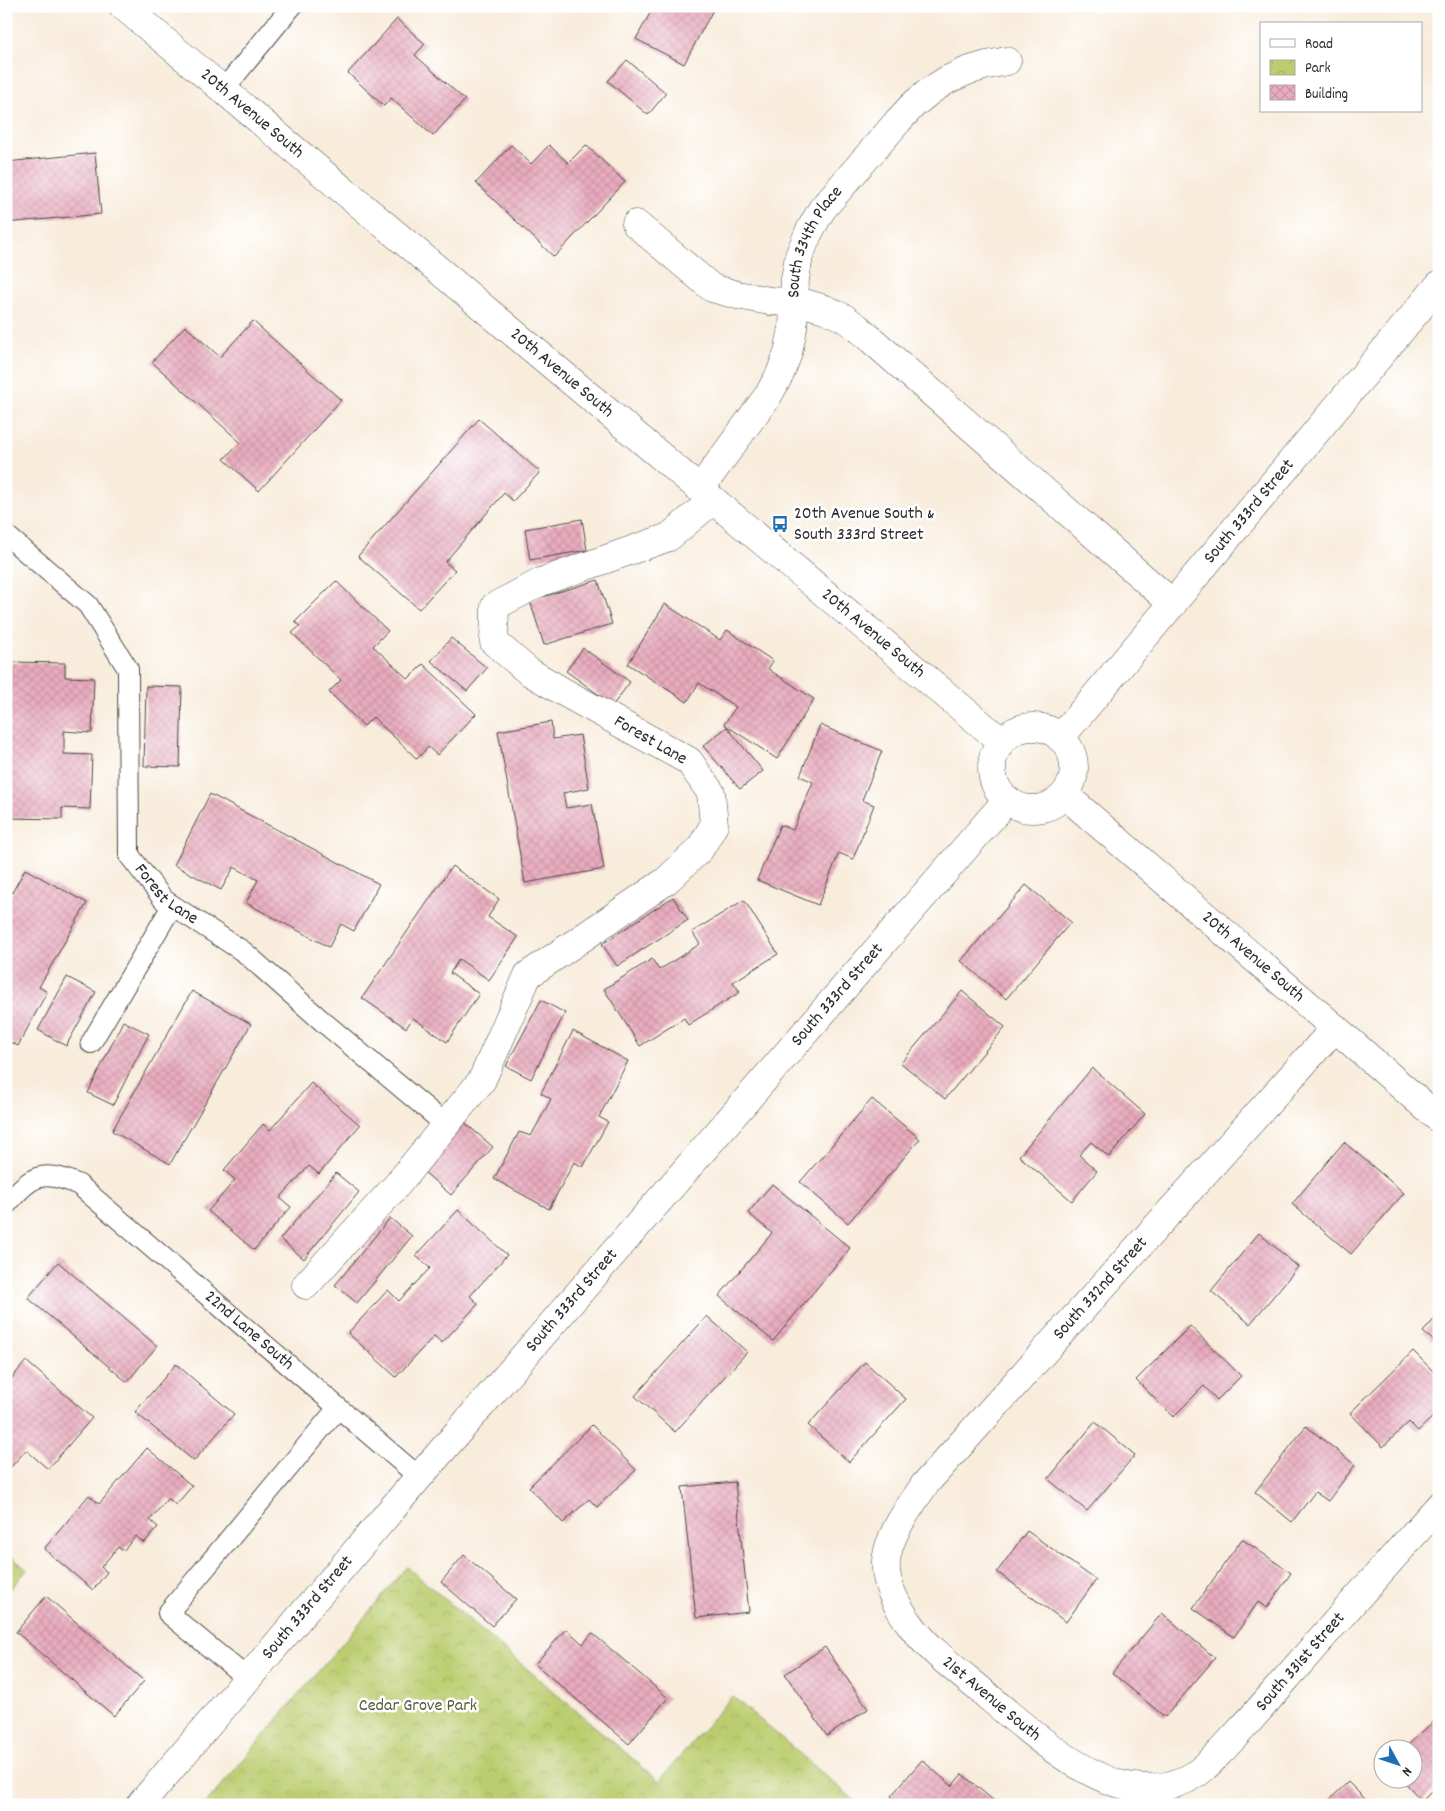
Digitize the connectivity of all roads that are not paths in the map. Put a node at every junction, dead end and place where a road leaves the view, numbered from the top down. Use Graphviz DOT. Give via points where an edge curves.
graph roads {
  1 [pos="123,6"];
  2 [pos="292,6"];
  3 [pos="1007,61"];
  4 [pos="223,90"];
  5 [pos="636,224"];
  6 [pos="1439,285"];
  7 [pos="793,303"];
  8 [pos="706,494"];
  9 [pos="6,535"];
  10 [pos="1173,604"];
  11 [pos="1060,738"];
  12 [pos="1001,741"];
  13 [pos="1065,796"];
  14 [pos="1007,800"];
  15 [pos="172,906"];
  16 [pos="1335,1028"];
  17 [pos="91,1044"];
  18 [pos="1439,1119"];
  19 [pos="446,1124"];
  20 [pos="6,1205"];
  21 [pos="306,1285"];
  22 [pos="338,1408"];
  23 [pos="419,1477"];
  24 [pos="1439,1506"];
  25 [pos="886,1562"];
  26 [pos="248,1679"];
  27 [pos="1143,1789"];
  28 [pos="140,1805"];
  1 -- 4 [label="street, 20th Avenue South"];
  2 -- 4 [label="lane"];
  3 -- 7 [label="street, South 334th Place" via="967,71 947,80 913,105 899,120 822,209 799,256"];
  4 -- 8 [label="street, 20th Avenue South"];
  5 -- 7 [label="street" via="712,288"];
  6 -- 10 [label="street, South 333rd Street"];
  7 -- 8 [label="street, South 334th Place" via="793,328 780,374"];
  7 -- 10 [label="street" via="825,309 858,328"];
  8 -- 12 [label="street, 20th Avenue South"];
  8 -- 19 [label="street, Forest Lane" via="669,536 541,582 494,606 494,642 528,671 689,761 711,793 714,825 700,849 666,882 528,975 482,1080"];
  9 -- 15 [label="lane, Forest Lane" via="88,605 128,669 129,855"];
  10 -- 11 [label="street, South 333rd Street"];
  11 -- 12 [label="street" via="1040,727 1012,732"];
  11 -- 13 [label="street" via="1072,754 1075,768"];
  12 -- 14 [label="street" via="991,768 994,783"];
  13 -- 14 [label="street" via="1040,810 1025,809"];
  13 -- 16 [label="street, 20th Avenue South"];
  14 -- 23 [label="street, South 333rd Street"];
  15 -- 17 [label="lane"];
  15 -- 19 [label="lane, Forest Lane" via="244,952"];
  16 -- 18 [label="street, 20th Avenue South"];
  16 -- 25 [label="street, South 332nd Street" via="925,1484 892,1539"];
  19 -- 21 [label="street, Forest Lane" via="397,1185"];
  20 -- 22 [label="lane, 22nd Lane South" via="33,1178 48,1176 79,1185"];
  22 -- 23 [label="lane, 22nd Lane South"];
  22 -- 26 [label="lane" via="168,1613"];
  23 -- 26 [label="street, South 333rd Street"];
  24 -- 27 [label="street, South 331st Street" via="1249,1722 1204,1768 1187,1779 1164,1787"];
  25 -- 27 [label="street, 21st Avenue South" via="889,1584 897,1605 914,1630 935,1651 1060,1753 1095,1774"];
  26 -- 28 [label="street, South 333rd Street"];
}
